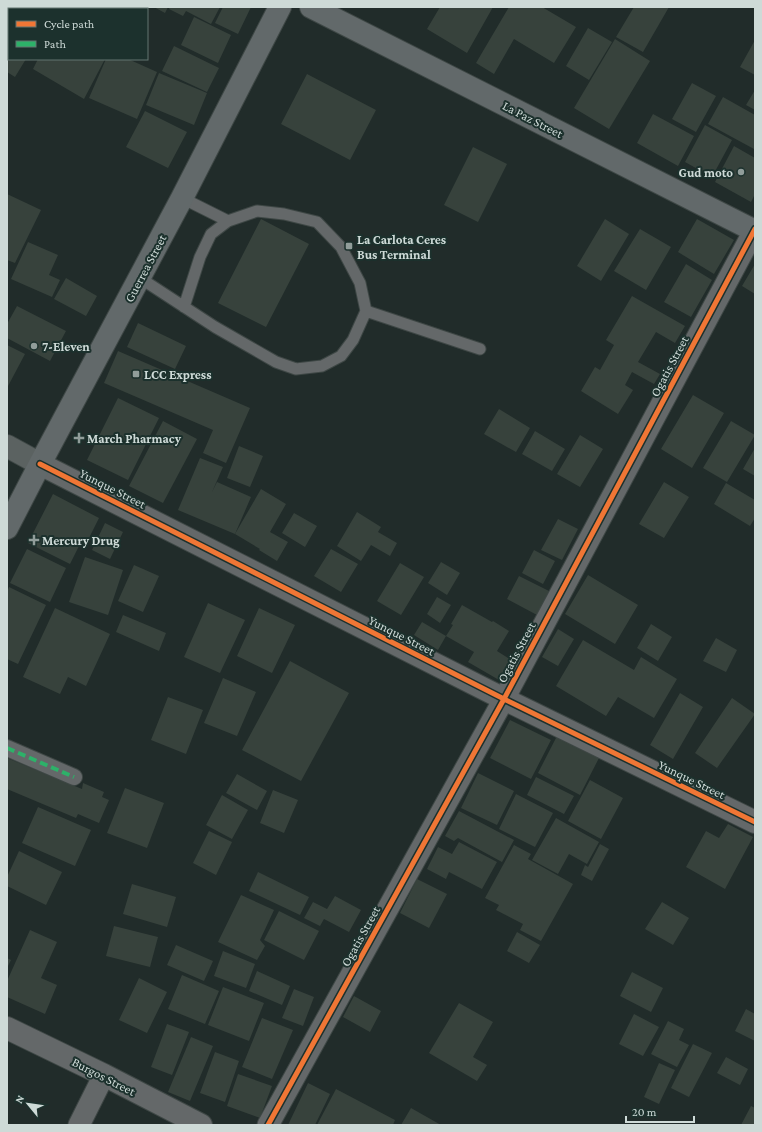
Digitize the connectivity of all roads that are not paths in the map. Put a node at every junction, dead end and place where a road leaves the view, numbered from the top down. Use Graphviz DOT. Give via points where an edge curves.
graph roads {
  1 [pos="280,7"];
  2 [pos="311,7"];
  3 [pos="182,198"];
  4 [pos="228,221"];
  5 [pos="755,230"];
  6 [pos="140,278"];
  7 [pos="184,307"];
  8 [pos="366,310"];
  9 [pos="480,349"];
  10 [pos="7,446"];
  11 [pos="40,464"];
  12 [pos="7,528"];
  13 [pos="504,698"];
  14 [pos="7,748"];
  15 [pos="74,776"];
  16 [pos="755,822"];
  17 [pos="7,1028"];
  18 [pos="104,1075"];
  19 [pos="79,1125"];
  20 [pos="201,1125"];
  21 [pos="268,1125"];
  1 -- 3 [label="main road, Guerrea Street"];
  2 -- 5 [label="main road, La Paz Street"];
  3 -- 4 [label="lane"];
  3 -- 6 [label="main road, Guerrea Street"];
  4 -- 7 [label="lane" via="211,234 198,263"];
  4 -- 8 [label="lane" via="257,211 317,222 342,247 360,283"];
  5 -- 13 [label="street, Ogatis Street"];
  6 -- 7 [label="lane"];
  6 -- 11 [label="main road, Guerrea Street"];
  7 -- 8 [label="lane" via="276,362 296,369 322,366 341,356 352,340"];
  8 -- 9 [label="lane"];
  10 -- 11 [label="main road, Yunque Street"];
  11 -- 12 [label="main road, Guerrea Street"];
  11 -- 13 [label="street, Yunque Street"];
  13 -- 16 [label="street, Yunque Street"];
  13 -- 21 [label="street, Ogatis Street"];
  14 -- 15 [label="street"];
  17 -- 18 [label="street, Burgos Street"];
  18 -- 19 [label="street"];
  18 -- 20 [label="street, Burgos Street"];
}
